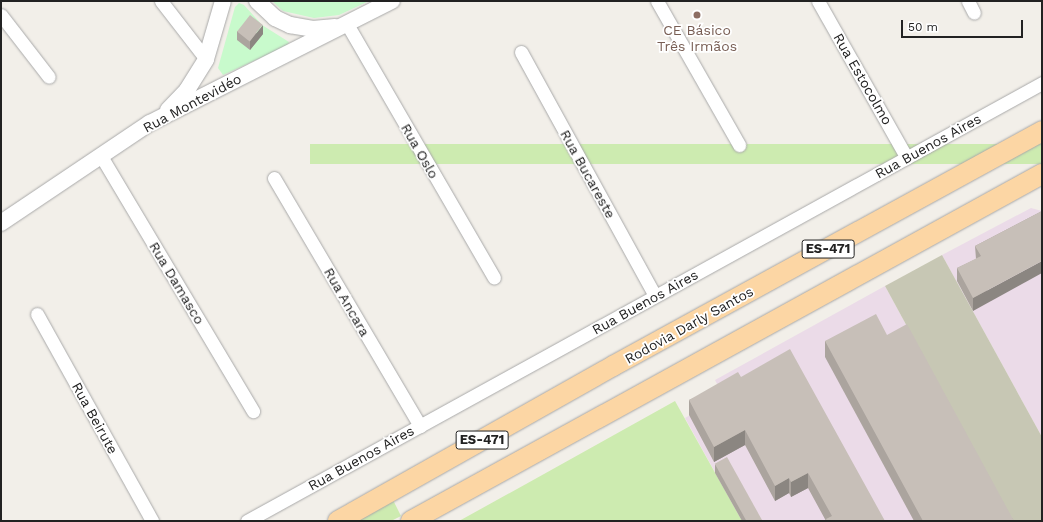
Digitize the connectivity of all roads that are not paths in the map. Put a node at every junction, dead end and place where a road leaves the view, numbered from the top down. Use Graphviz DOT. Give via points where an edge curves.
graph roads {
  1 [pos="162,1"];
  2 [pos="223,1"];
  3 [pos="257,1"];
  4 [pos="392,1"];
  5 [pos="657,1"];
  6 [pos="818,1"];
  7 [pos="968,1"];
  8 [pos="974,13"];
  9 [pos="1,16"];
  10 [pos="347,24"];
  11 [pos="521,52"];
  12 [pos="206,59"];
  13 [pos="49,77"];
  14 [pos="1042,83"];
  15 [pos="150,124"];
  16 [pos="1042,131"];
  17 [pos="739,145"];
  18 [pos="101,156"];
  19 [pos="907,158"];
  20 [pos="1042,174"];
  21 [pos="274,178"];
  22 [pos="1,223"];
  23 [pos="494,278"];
  24 [pos="655,296"];
  25 [pos="37,314"];
  26 [pos="253,411"];
  27 [pos="420,426"];
  28 [pos="152,521"];
  29 [pos="247,521"];
  30 [pos="338,521"];
  31 [pos="411,521"];
  1 -- 12 [label="street"];
  2 -- 12 [label="street"];
  3 -- 10 [label="street" via="275,18 290,25 313,29"];
  4 -- 10 [label="street, Rua Montevidéo"];
  5 -- 17 [label="street"];
  6 -- 19 [label="street, Rua Estocolmo"];
  7 -- 8 [label="street"];
  9 -- 13 [label="street"];
  10 -- 15 [label="street, Rua Montevidéo"];
  10 -- 23 [label="street, Rua Oslo"];
  11 -- 24 [label="street, Rua Bucareste"];
  12 -- 15 [label="street" via="187,90"];
  14 -- 19 [label="street, Rua Buenos Aires"];
  15 -- 18 [label="street, Rua Montevidéo"];
  16 -- 30 [label="main road, Rodovia Darly Santos / ES-471" via="606,370"];
  18 -- 22 [label="street, Rua Montevidéo"];
  18 -- 26 [label="street, Rua Damasco"];
  19 -- 24 [label="street, Rua Buenos Aires"];
  20 -- 31 [label="main road, ES-471"];
  21 -- 27 [label="street, Rua Ancara"];
  24 -- 27 [label="street, Rua Buenos Aires"];
  25 -- 28 [label="street, Rua Beirute"];
  27 -- 29 [label="street, Rua Buenos Aires"];
}
